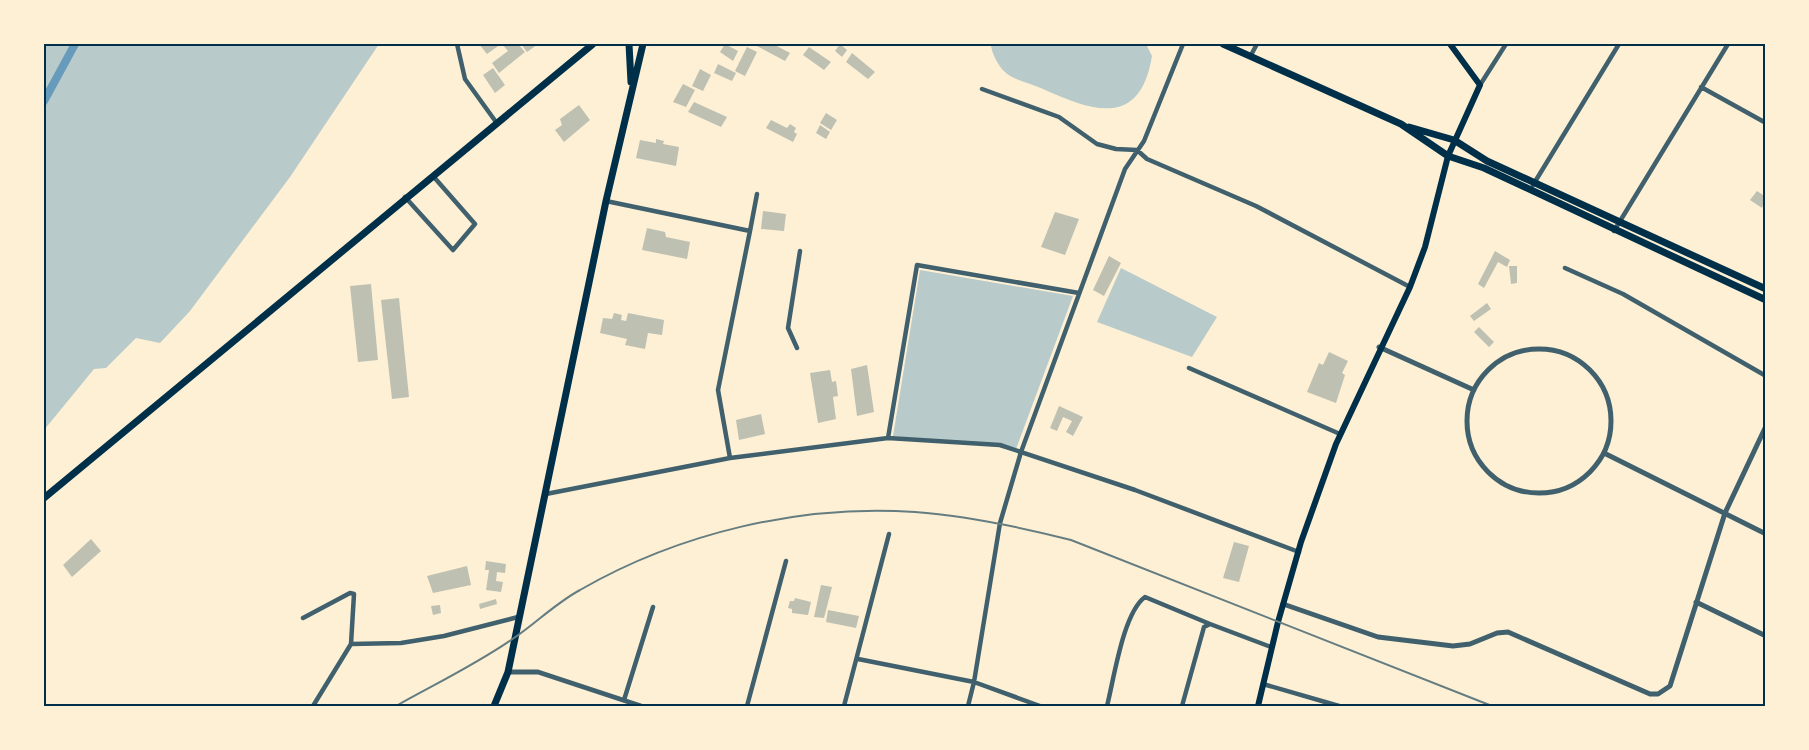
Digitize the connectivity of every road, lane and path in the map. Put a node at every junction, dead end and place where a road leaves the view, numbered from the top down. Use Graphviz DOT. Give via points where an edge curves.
graph roads {
  1 [pos="457,44"];
  2 [pos="593,44"];
  3 [pos="629,44"];
  4 [pos="644,44"];
  5 [pos="1183,44"];
  6 [pos="1223,44"];
  7 [pos="1257,44"];
  8 [pos="1450,44"];
  9 [pos="1506,44"];
  10 [pos="1618,44"];
  11 [pos="1728,44"];
  12 [pos="1251,55"];
  13 [pos="1480,85"];
  14 [pos="1701,87"];
  15 [pos="982,89"];
  16 [pos="631,90"];
  17 [pos="495,122"];
  18 [pos="1766,123"];
  19 [pos="1401,124"];
  20 [pos="1454,140"];
  21 [pos="1137,150"];
  22 [pos="1448,156"];
  23 [pos="432,175"];
  24 [pos="1535,183"];
  25 [pos="1530,191"];
  26 [pos="757,194"];
  27 [pos="405,197"];
  28 [pos="606,201"];
  29 [pos="1572,201"];
  30 [pos="1568,209"];
  31 [pos="1620,222"];
  32 [pos="750,231"];
  33 [pos="1614,231"];
  34 [pos="800,251"];
  35 [pos="1565,268"];
  36 [pos="1410,287"];
  37 [pos="1766,289"];
  38 [pos="1079,293"];
  39 [pos="1766,300"];
  40 [pos="1379,347"];
  41 [pos="797,348"];
  42 [pos="1189,368"];
  43 [pos="1766,376"];
  44 [pos="1474,390"];
  45 [pos="1766,426"];
  46 [pos="1341,434"];
  47 [pos="888,438"];
  48 [pos="1021,452"];
  49 [pos="1604,453"];
  50 [pos="730,458"];
  51 [pos="546,494"];
  52 [pos="44,498"];
  53 [pos="1725,513"];
  54 [pos="889,534"];
  55 [pos="1766,534"];
  56 [pos="1299,552"];
  57 [pos="786,561"];
  58 [pos="1696,602"];
  59 [pos="1283,604"];
  60 [pos="653,608"];
  61 [pos="518,617"];
  62 [pos="303,618"];
  63 [pos="1210,624"];
  64 [pos="1766,636"];
  65 [pos="351,644"];
  66 [pos="1271,646"];
  67 [pos="858,659"];
  68 [pos="508,672"];
  69 [pos="974,682"];
  70 [pos="1263,684"];
  71 [pos="627,703"];
  72 [pos="313,706"];
  73 [pos="494,706"];
  74 [pos="642,706"];
  75 [pos="747,706"];
  76 [pos="844,706"];
  77 [pos="968,706"];
  78 [pos="1040,706"];
  79 [pos="1107,706"];
  80 [pos="1182,706"];
  81 [pos="1258,706"];
  82 [pos="1339,706"];
  1 -- 17 [label="street" via="465,79"];
  2 -- 17 [label="highway"];
  3 -- 16 [label="highway"];
  4 -- 16 [label="highway"];
  5 -- 21 [label="street"];
  6 -- 12 [label="highway"];
  7 -- 12 [label="street"];
  8 -- 13 [label="main road"];
  9 -- 13 [label="street"];
  10 -- 24 [label="street"];
  11 -- 14 [label="street"];
  12 -- 19 [label="highway"];
  13 -- 20 [label="main road"];
  14 -- 18 [label="street"];
  14 -- 31 [label="street"];
  15 -- 21 [label="street" via="1059,117 1097,144"];
  16 -- 28 [label="highway"];
  17 -- 23 [label="highway"];
  19 -- 20 [label="highway"];
  19 -- 22 [label="highway"];
  20 -- 22 [label="main road"];
  20 -- 24 [label="highway" via="1487,161"];
  21 -- 36 [label="street" via="1147,159 1256,206"];
  21 -- 38 [label="street" via="1125,169"];
  22 -- 25 [label="highway" via="1484,168"];
  22 -- 36 [label="main road"];
  23 -- 27 [label="highway"];
  23 -- 27 [label="street" via="475,224 453,250"];
  24 -- 25 [label="street"];
  24 -- 29 [label="highway"];
  25 -- 30 [label="highway"];
  26 -- 32 [label="street"];
  27 -- 52 [label="highway"];
  28 -- 32 [label="street"];
  28 -- 51 [label="highway"];
  29 -- 30 [label="highway"];
  29 -- 31 [label="highway"];
  30 -- 33 [label="highway"];
  31 -- 33 [label="street"];
  31 -- 37 [label="highway"];
  32 -- 50 [label="street" via="718,390"];
  33 -- 39 [label="highway"];
  34 -- 41 [label="street" via="788,328"];
  35 -- 43 [label="street" via="1623,294"];
  36 -- 40 [label="main road"];
  38 -- 47 [label="street" via="917,265"];
  38 -- 48 [label="street"];
  40 -- 44 [label="street"];
  40 -- 46 [label="main road"];
  42 -- 46 [label="street"];
  44 -- 49 [label="street" via="1467,415 1469,440 1480,463 1505,484 1520,491 1545,494 1569,488 1590,473"];
  44 -- 49 [label="street" via="1487,371 1505,357 1526,350 1549,349 1571,356 1589,369 1603,387 1611,408 1611,431"];
  45 -- 53 [label="street"];
  46 -- 56 [label="main road"];
  47 -- 48 [label="street" via="1000,445"];
  47 -- 50 [label="street"];
  48 -- 56 [label="street"];
  48 -- 69 [label="street" via="1000,523"];
  49 -- 53 [label="street"];
  50 -- 51 [label="street"];
  51 -- 61 [label="highway"];
  53 -- 55 [label="street"];
  53 -- 58 [label="street"];
  54 -- 67 [label="street"];
  56 -- 59 [label="main road"];
  57 -- 75 [label="street"];
  58 -- 59 [label="street" via="1670,686 1658,694 1650,694 1508,633 1453,646 1378,637"];
  58 -- 64 [label="street"];
  59 -- 66 [label="main road"];
  60 -- 71 [label="street"];
  61 -- 65 [label="street" via="401,643"];
  61 -- 68 [label="highway"];
  62 -- 65 [label="street" via="350,592 354,594"];
  63 -- 66 [label="street"];
  63 -- 79 [label="street" via="1145,597 1141,600 1127,629"];
  63 -- 80 [label="street" via="1201,634"];
  65 -- 72 [label="street"];
  66 -- 70 [label="main road"];
  67 -- 69 [label="street"];
  67 -- 76 [label="street"];
  68 -- 71 [label="street" via="538,672"];
  68 -- 73 [label="highway"];
  69 -- 77 [label="street"];
  69 -- 78 [label="street"];
  70 -- 81 [label="main road"];
  70 -- 82 [label="street"];
  71 -- 74 [label="street"];
}
